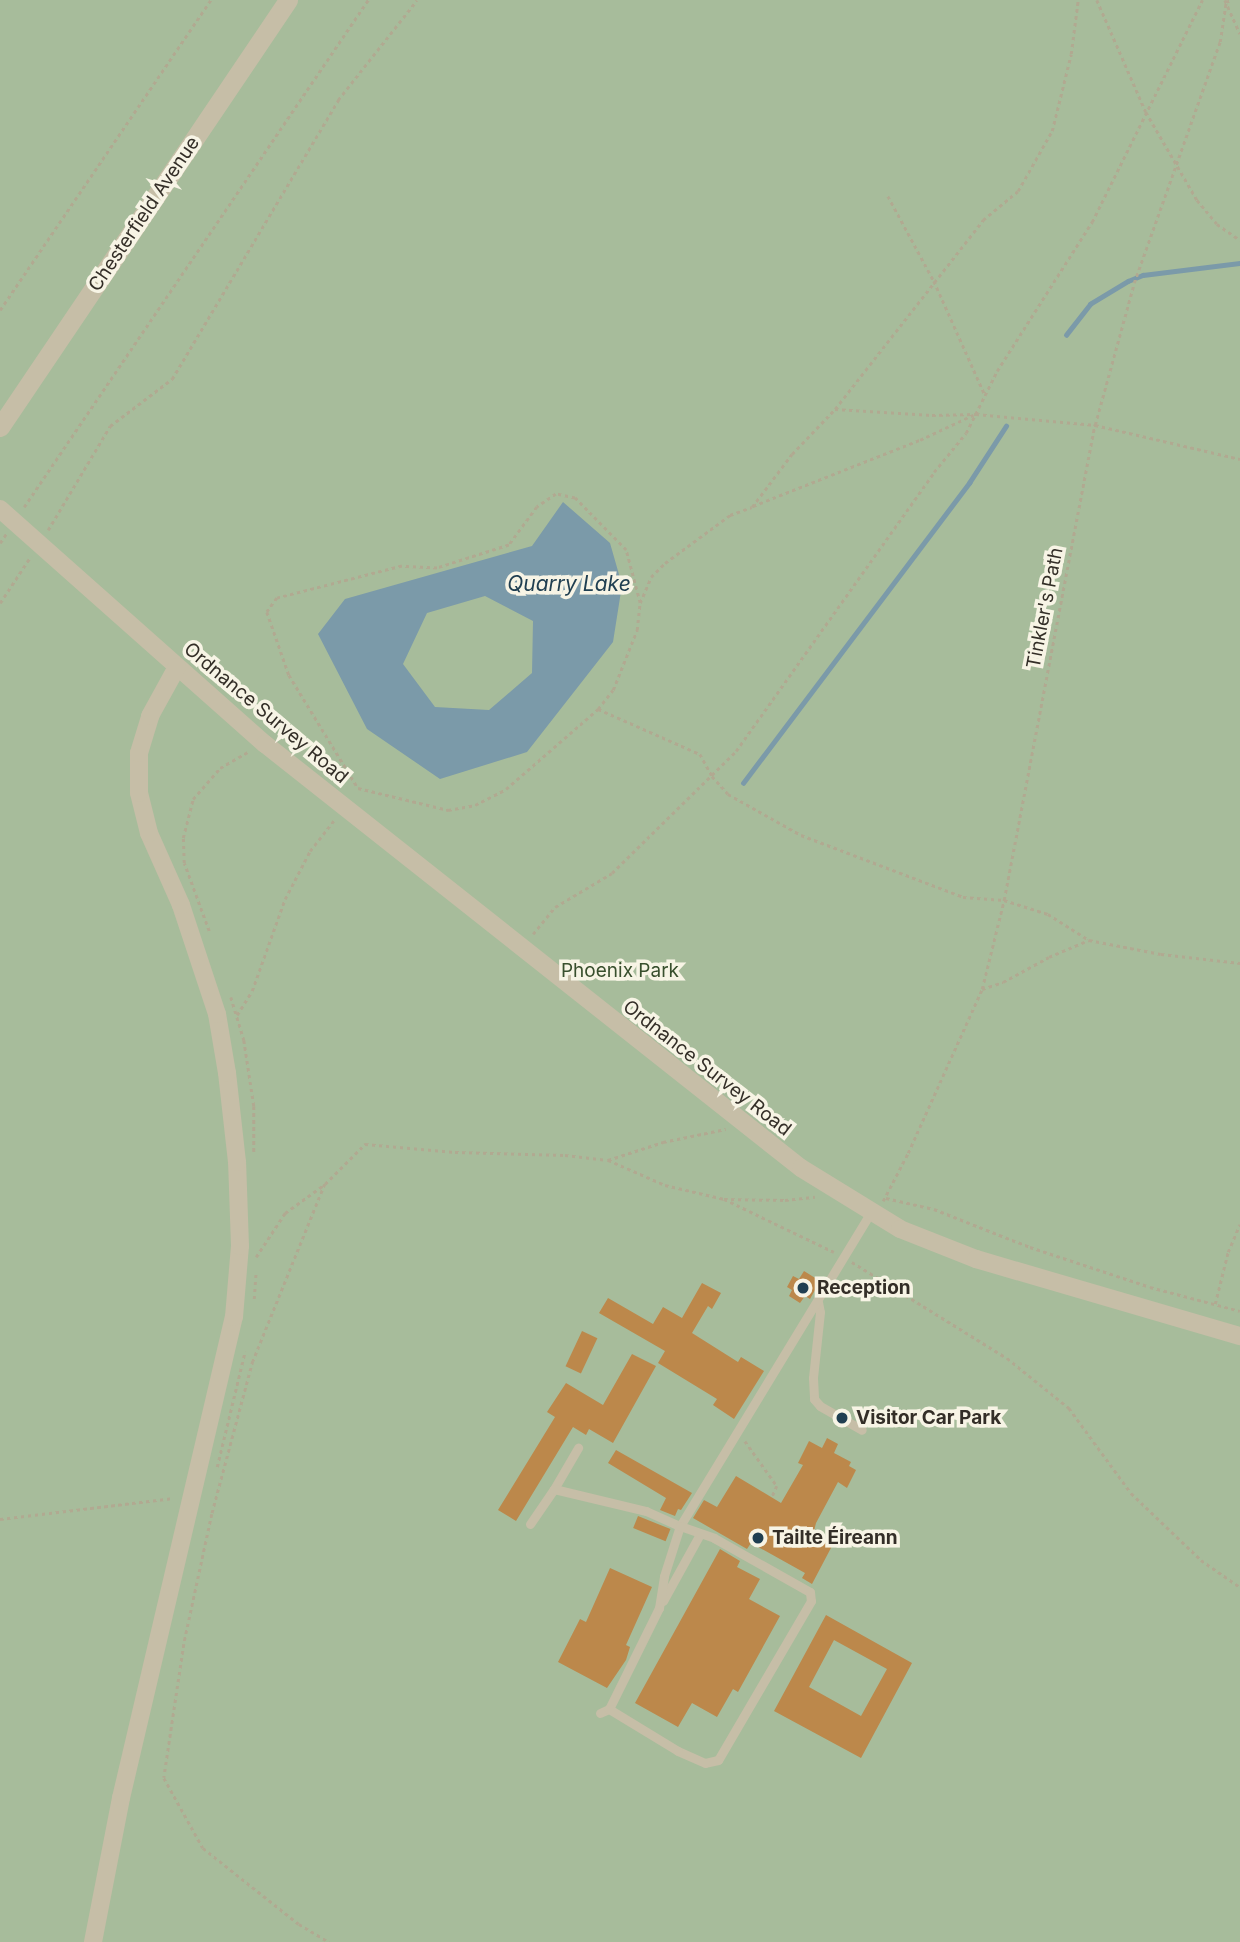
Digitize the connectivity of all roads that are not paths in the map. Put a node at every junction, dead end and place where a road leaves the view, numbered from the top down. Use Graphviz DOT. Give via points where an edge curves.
graph roads {
  1 [pos="288,0"];
  2 [pos="0,427"];
  3 [pos="0,509"];
  4 [pos="177,667"];
  5 [pos="870,1213"];
  6 [pos="818,1302"];
  7 [pos="1240,1336"];
  8 [pos="862,1430"];
  9 [pos="578,1448"];
  10 [pos="554,1489"];
  11 [pos="530,1524"];
  12 [pos="680,1526"];
  13 [pos="700,1534"];
  14 [pos="659,1608"];
  15 [pos="93,1942"];
  1 -- 2 [label="street, Chesterfield Avenue"];
  3 -- 4 [label="street, Ordnance Survey Road"];
  4 -- 5 [label="street, Ordnance Survey Road" via="265,744 746,1125"];
  4 -- 15 [label="street" via="150,716 139,753 139,793 149,833 181,905 217,1014 228,1073 240,1246 234,1317 121,1798"];
  5 -- 6 [label="lane"];
  5 -- 7 [label="street, Ordnance Survey Road" via="976,1259"];
  6 -- 8 [label="lane" via="814,1398"];
  6 -- 12 [label="lane"];
  9 -- 10 [label="lane"];
  10 -- 11 [label="lane"];
  10 -- 12 [label="lane" via="646,1511"];
  12 -- 13 [label="lane"];
  12 -- 14 [label="lane"];
  13 -- 14 [label="lane"];
  13 -- 14 [label="lane" via="810,1592 811,1601 718,1760 705,1763 605,1711"];
}
